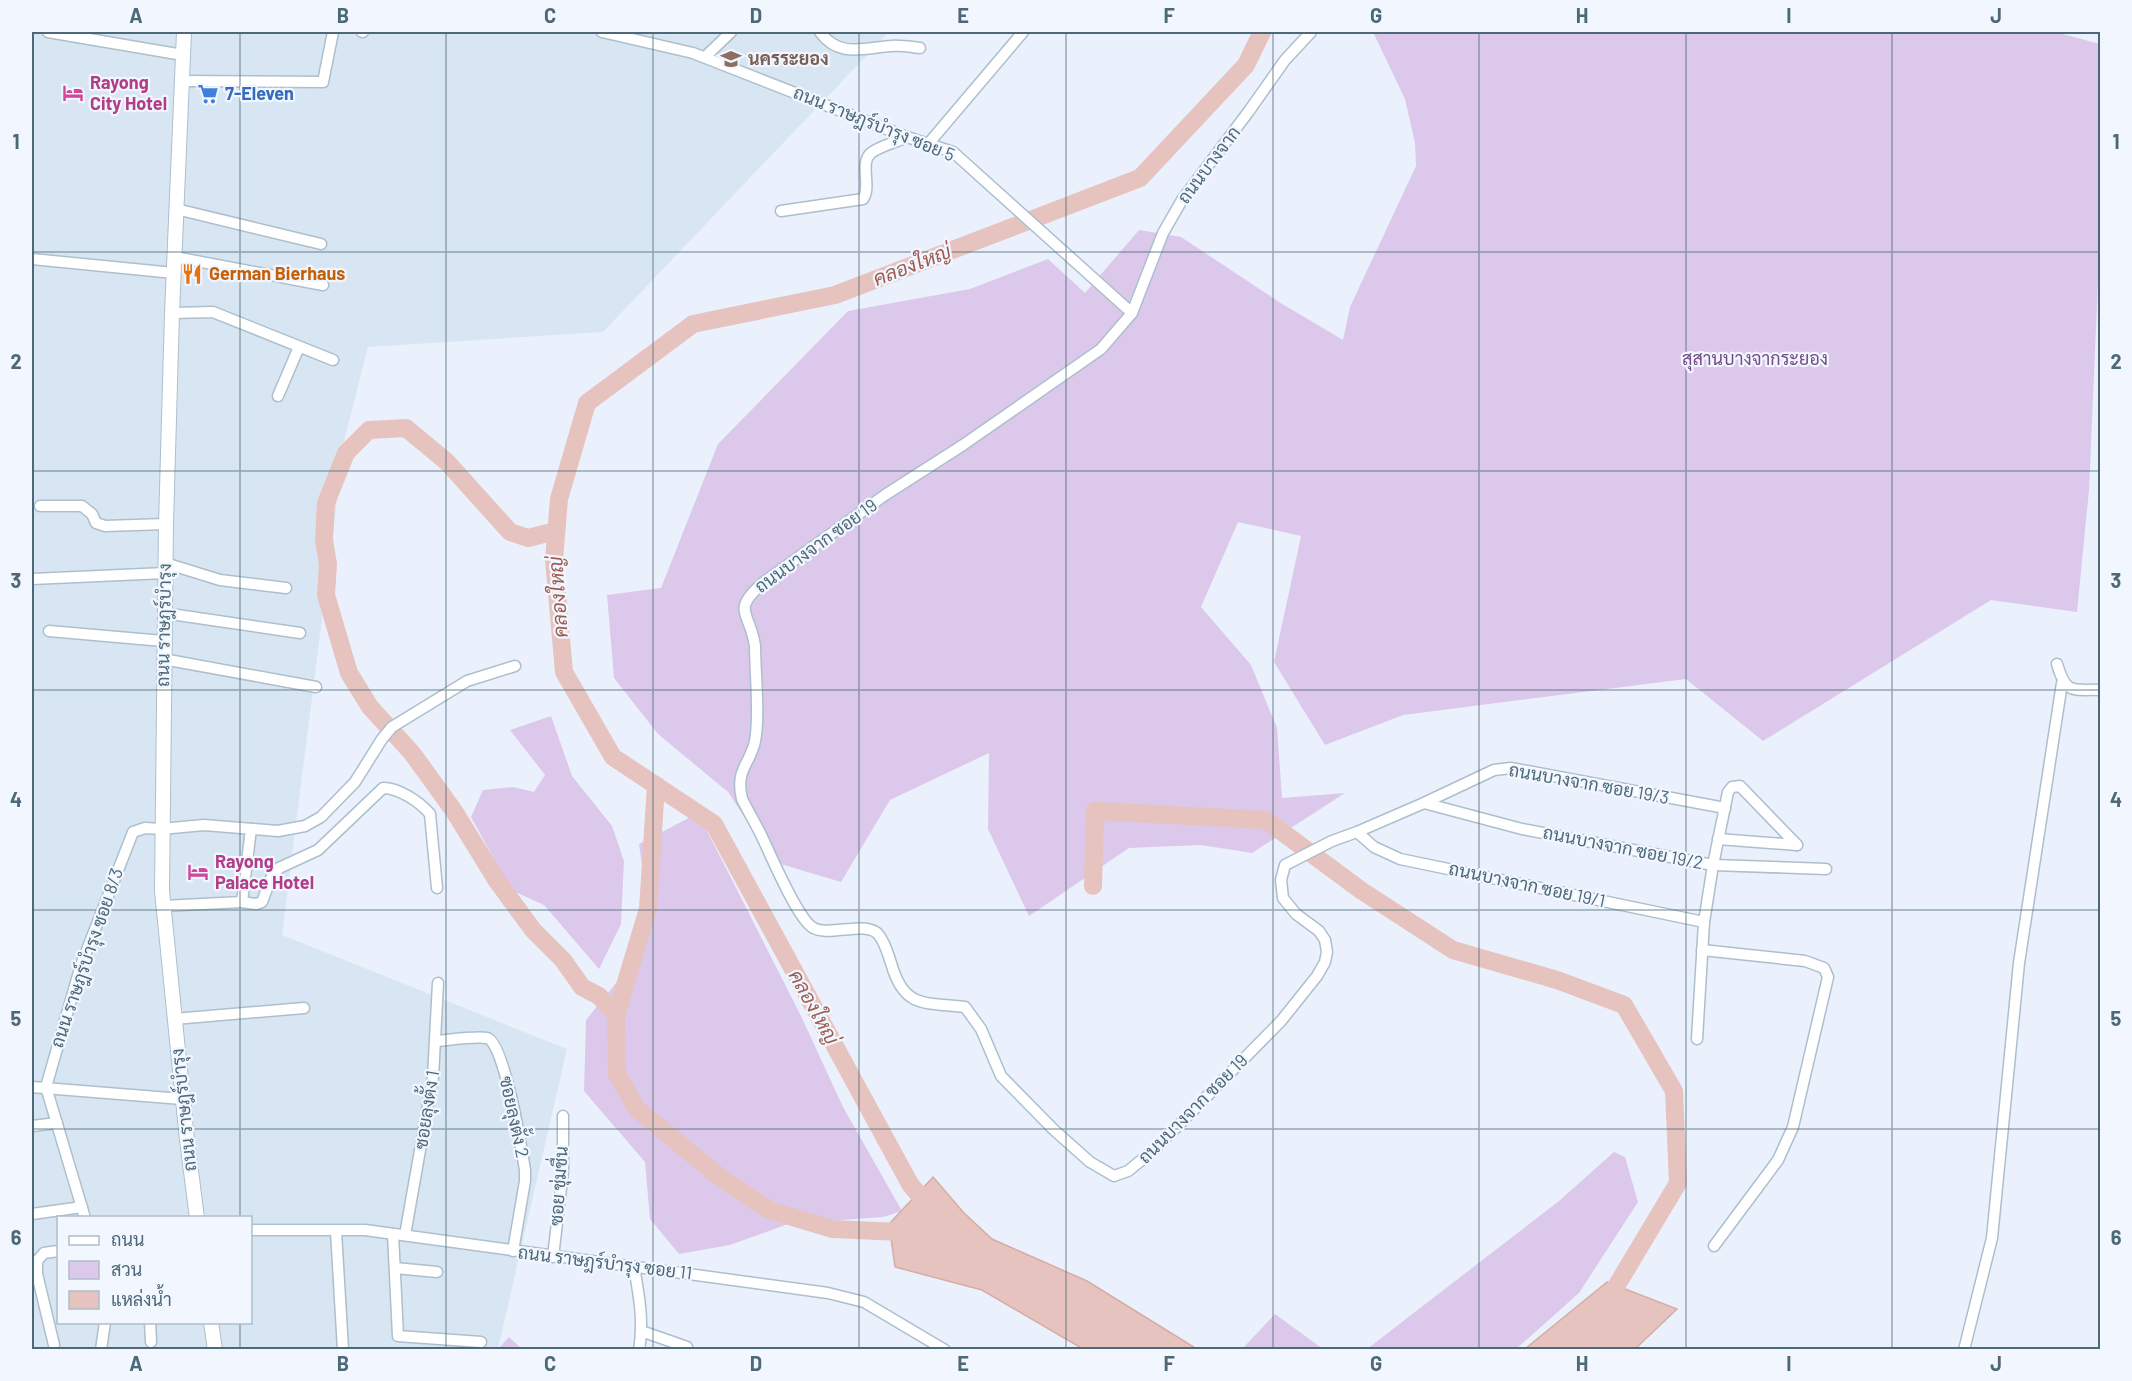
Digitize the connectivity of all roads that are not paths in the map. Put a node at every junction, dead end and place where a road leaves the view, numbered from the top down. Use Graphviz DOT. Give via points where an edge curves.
graph roads {
  1 [pos="48,32"];
  2 [pos="184,32"];
  3 [pos="333,32"];
  4 [pos="602,32"];
  5 [pos="730,32"];
  6 [pos="820,32"];
  7 [pos="1023,32"];
  8 [pos="1311,32"];
  9 [pos="920,48"];
  10 [pos="183,55"];
  11 [pos="705,57"];
  12 [pos="182,81"];
  13 [pos="907,137"];
  14 [pos="928,144"];
  15 [pos="176,209"];
  16 [pos="782,211"];
  17 [pos="321,244"];
  18 [pos="175,257"];
  19 [pos="32,259"];
  20 [pos="174,273"];
  21 [pos="323,285"];
  22 [pos="172,313"];
  23 [pos="1132,313"];
  24 [pos="299,347"];
  25 [pos="333,360"];
  26 [pos="278,396"];
  27 [pos="40,506"];
  28 [pos="166,524"];
  29 [pos="165,568"];
  30 [pos="32,579"];
  31 [pos="286,588"];
  32 [pos="164,613"];
  33 [pos="49,631"];
  34 [pos="300,633"];
  35 [pos="163,641"];
  36 [pos="163,659"];
  37 [pos="2057,664"];
  38 [pos="515,666"];
  39 [pos="2062,683"];
  40 [pos="316,687"];
  41 [pos="2100,690"];
  42 [pos="1424,803"];
  43 [pos="1725,808"];
  44 [pos="161,829"];
  45 [pos="251,830"];
  46 [pos="1357,832"];
  47 [pos="1718,839"];
  48 [pos="1713,865"];
  49 [pos="1826,869"];
  50 [pos="437,888"];
  51 [pos="242,902"];
  52 [pos="163,906"];
  53 [pos="1704,922"];
  54 [pos="1702,950"];
  55 [pos="438,983"];
  56 [pos="304,1008"];
  57 [pos="174,1019"];
  58 [pos="1697,1039"];
  59 [pos="436,1041"];
  60 [pos="32,1086"];
  61 [pos="46,1087"];
  62 [pos="183,1099"];
  63 [pos="563,1116"];
  64 [pos="57,1123"];
  65 [pos="32,1126"];
  66 [pos="84,1212"];
  67 [pos="32,1214"];
  68 [pos="197,1216"];
  69 [pos="252,1230"];
  70 [pos="336,1231"];
  71 [pos="393,1234"];
  72 [pos="405,1236"];
  73 [pos="1714,1246"];
  74 [pos="57,1251"];
  75 [pos="513,1251"];
  76 [pos="553,1257"];
  77 [pos="395,1268"];
  78 [pos="634,1268"];
  79 [pos="437,1272"];
  80 [pos="105,1324"];
  81 [pos="150,1324"];
  82 [pos="211,1324"];
  83 [pos="641,1331"];
  84 [pos="151,1342"];
  85 [pos="481,1342"];
  86 [pos="54,1345"];
  87 [pos="687,1347"];
  88 [pos="100,1350"];
  89 [pos="215,1350"];
  90 [pos="343,1350"];
  91 [pos="639,1350"];
  92 [pos="945,1350"];
  93 [pos="1964,1350"];
  1 -- 10 [label="street"];
  2 -- 10 [label="street, ถนน ราษฎร์บำรุง"];
  3 -- 12 [label="street" via="323,82"];
  4 -- 11 [label="street, ถนน ราษฎร์บำรุง ซอย 5"];
  5 -- 11 [label="street"];
  6 -- 9 [label="street" via="832,45 844,49 893,45"];
  7 -- 14 [label="street"];
  8 -- 23 [label="street, ถนนบางจาก" via="1285,60 1182,200 1163,233"];
  10 -- 12 [label="street, ถนน ราษฎร์บำรุง"];
  11 -- 13 [label="street, ถนน ราษฎร์บำรุง ซอย 5"];
  12 -- 15 [label="street, ถนน ราษฎร์บำรุง"];
  13 -- 14 [label="street, ถนน ราษฎร์บำรุง ซอย 5"];
  13 -- 16 [label="street" via="872,153 863,199"];
  14 -- 23 [label="street, ถนน ราษฎร์บำรุง ซอย 5" via="953,152"];
  15 -- 17 [label="street"];
  15 -- 18 [label="street, ถนน ราษฎร์บำรุง"];
  18 -- 20 [label="street, ถนน ราษฎร์บำรุง"];
  18 -- 21 [label="street"];
  19 -- 20 [label="street"];
  20 -- 22 [label="street, ถนน ราษฎร์บำรุง"];
  22 -- 24 [label="street" via="213,312"];
  22 -- 28 [label="street, ถนน ราษฎร์บำรุง"];
  23 -- 46 [label="street, ถนนบางจาก ซอย 19" via="1101,349 885,495 751,593 743,610 754,646 755,734 740,777 742,799 796,907 811,927 860,929 878,934 900,987 913,1000 965,1007 981,1029 1001,1076 1053,1130 1090,1162 1114,1176 1128,1172 1154,1150 1281,1021 1317,976 1327,952 1325,940 1291,909 1281,893 1285,865"];
  24 -- 25 [label="street"];
  24 -- 26 [label="street"];
  27 -- 28 [label="street" via="82,506 96,524 105,526"];
  28 -- 29 [label="street, ถนน ราษฎร์บำรุง"];
  29 -- 30 [label="street"];
  29 -- 31 [label="street"];
  29 -- 32 [label="street, ถนน ราษฎร์บำรุง"];
  32 -- 34 [label="street"];
  32 -- 35 [label="street, ถนน ราษฎร์บำรุง"];
  33 -- 35 [label="street"];
  35 -- 36 [label="street, ถนน ราษฎร์บำรุง"];
  36 -- 40 [label="street"];
  36 -- 44 [label="street, ถนน ราษฎร์บำรุง"];
  37 -- 39 [label="street"];
  38 -- 45 [label="street, ถนน ราษฎร์บำรุง ซอย 8/3" via="467,681 392,728 355,782 314,822 293,830"];
  39 -- 41 [label="street" via="2070,689"];
  39 -- 93 [label="street" via="2019,963 1992,1238"];
  42 -- 43 [label="street, ถนนบางจาก ซอย 19/3" via="1494,770 1511,768"];
  42 -- 46 [label="street, ถนนบางจาก ซอย 19"];
  42 -- 48 [label="street, ถนนบางจาก ซอย 19/2" via="1522,829"];
  43 -- 47 [label="street"];
  43 -- 47 [label="street" via="1728,792 1740,786 1797,845"];
  44 -- 45 [label="street, ถนน ราษฎร์บำรุง ซอย 8/3" via="204,825"];
  44 -- 52 [label="street, ถนน ราษฎร์บำรุง"];
  44 -- 61 [label="street, ถนน ราษฎร์บำรุง ซอย 8/3" via="139,830 129,838 81,965"];
  45 -- 51 [label="street"];
  46 -- 53 [label="street, ถนนบางจาก ซอย 19/1" via="1374,847 1400,858"];
  47 -- 48 [label="street"];
  48 -- 49 [label="street, ถนนบางจาก ซอย 19/2"];
  48 -- 53 [label="street"];
  50 -- 51 [label="street" via="430,814 408,797 382,788 318,850 279,868 262,902"];
  51 -- 52 [label="street"];
  52 -- 57 [label="street, ถนน ราษฎร์บำรุง"];
  53 -- 54 [label="street"];
  54 -- 58 [label="street"];
  54 -- 73 [label="street" via="1805,961 1824,968 1828,977 1785,1146"];
  55 -- 59 [label="street, ซอยลุงตั้ง 1"];
  56 -- 57 [label="street"];
  57 -- 62 [label="street, ถนน ราษฎร์บำรุง"];
  59 -- 72 [label="street, ซอยลุงตั้ง 1"];
  59 -- 75 [label="street, ซอยลุงตั้ง 2" via="487,1038 500,1056 525,1170"];
  60 -- 61 [label="street"];
  61 -- 62 [label="street"];
  61 -- 64 [label="street"];
  62 -- 68 [label="street, ถนน ราษฎร์บำรุง"];
  63 -- 76 [label="street, ซอย ชุ่มชื่น" via="563,1172"];
  64 -- 65 [label="street"];
  64 -- 66 [label="street"];
  66 -- 67 [label="street"];
  69 -- 70 [label="street, ถนน ราษฎร์บำรุง ซอย 11"];
  70 -- 71 [label="street, ถนน ราษฎร์บำรุง ซอย 11"];
  70 -- 90 [label="street"];
  71 -- 72 [label="street, ถนน ราษฎร์บำรุง ซอย 11"];
  71 -- 77 [label="street"];
  72 -- 75 [label="street, ถนน ราษฎร์บำรุง ซอย 11"];
  74 -- 86 [label="street" via="44,1253 37,1261"];
  75 -- 76 [label="street, ถนน ราษฎร์บำรุง ซอย 11"];
  76 -- 78 [label="street, ถนน ราษฎร์บำรุง ซอย 11"];
  77 -- 79 [label="street"];
  77 -- 85 [label="street" via="398,1336"];
  78 -- 83 [label="street"];
  78 -- 92 [label="street, ถนน ราษฎร์บำรุง ซอย 11" via="828,1293 864,1302"];
  80 -- 88 [label="street"];
  81 -- 84 [label="street"];
  82 -- 89 [label="street"];
  83 -- 87 [label="street"];
  83 -- 91 [label="street"];
}
